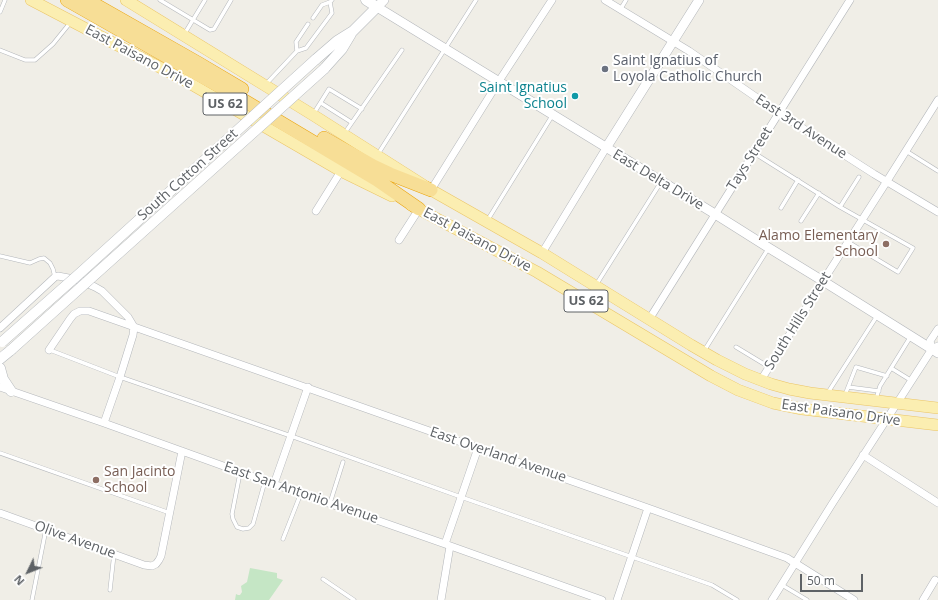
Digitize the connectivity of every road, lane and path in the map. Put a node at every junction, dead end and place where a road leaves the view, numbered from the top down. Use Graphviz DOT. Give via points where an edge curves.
graph roads {
  1 [pos="5,0"];
  2 [pos="31,0"];
  3 [pos="67,0"];
  4 [pos="88,0"];
  5 [pos="126,0"];
  6 [pos="160,0"];
  7 [pos="205,0"];
  8 [pos="231,0"];
  9 [pos="366,0"];
  10 [pos="476,0"];
  11 [pos="552,0"];
  12 [pos="605,0"];
  13 [pos="626,0"];
  14 [pos="699,0"];
  15 [pos="850,0"];
  16 [pos="331,1"];
  17 [pos="380,3"];
  18 [pos="620,10"];
  19 [pos="0,12"];
  20 [pos="313,18"];
  21 [pos="193,20"];
  22 [pos="72,21"];
  23 [pos="308,24"];
  24 [pos="353,31"];
  25 [pos="183,36"];
  26 [pos="673,41"];
  27 [pos="445,49"];
  28 [pos="0,50"];
  29 [pos="402,50"];
  30 [pos="297,51"];
  31 [pos="498,81"];
  32 [pos="265,86"];
  33 [pos="938,100"];
  34 [pos="321,103"];
  35 [pos="362,109"];
  36 [pos="779,113"];
  37 [pos="313,115"];
  38 [pos="553,115"];
  39 [pos="351,122"];
  40 [pos="344,134"];
  41 [pos="606,148"];
  42 [pos="906,151"];
  43 [pos="754,153"];
  44 [pos="376,156"];
  45 [pos="341,171"];
  46 [pos="938,171"];
  47 [pos="859,177"];
  48 [pos="798,180"];
  49 [pos="661,182"];
  50 [pos="887,182"];
  51 [pos="430,190"];
  52 [pos="819,193"];
  53 [pos="840,207"];
  54 [pos="781,208"];
  55 [pos="419,209"];
  56 [pos="316,211"];
  57 [pos="938,212"];
  58 [pos="715,214"];
  59 [pos="862,219"];
  60 [pos="802,221"];
  61 [pos="487,222"];
  62 [pos="399,240"];
  63 [pos="848,242"];
  64 [pos="769,248"];
  65 [pos="542,253"];
  66 [pos="0,256"];
  67 [pos="55,277"];
  68 [pos="823,281"];
  69 [pos="595,286"];
  70 [pos="878,316"];
  71 [pos="650,318"];
  72 [pos="134,327"];
  73 [pos="0,328"];
  74 [pos="938,329"];
  75 [pos="911,336"];
  76 [pos="1,343"];
  77 [pos="736,347"];
  78 [pos="936,349"];
  79 [pos="49,350"];
  80 [pos="704,352"];
  81 [pos="0,363"];
  82 [pos="847,364"];
  83 [pos="769,367"];
  84 [pos="856,367"];
  85 [pos="891,368"];
  86 [pos="120,376"];
  87 [pos="887,376"];
  88 [pos="761,380"];
  89 [pos="912,380"];
  90 [pos="0,387"];
  91 [pos="308,387"];
  92 [pos="11,391"];
  93 [pos="846,392"];
  94 [pos="827,394"];
  95 [pos="877,395"];
  96 [pos="897,403"];
  97 [pos="938,408"];
  98 [pos="887,420"];
  99 [pos="104,423"];
  100 [pos="938,425"];
  101 [pos="291,436"];
  102 [pos="478,448"];
  103 [pos="182,451"];
  104 [pos="0,453"];
  105 [pos="864,455"];
  106 [pos="343,462"];
  107 [pos="240,472"];
  108 [pos="265,481"];
  109 [pos="274,484"];
  110 [pos="301,493"];
  111 [pos="461,497"];
  112 [pos="330,503"];
  113 [pos="938,503"];
  114 [pos="648,508"];
  115 [pos="0,513"];
  116 [pos="170,513"];
  117 [pos="46,529"];
  118 [pos="283,539"];
  119 [pos="447,545"];
  120 [pos="114,554"];
  121 [pos="631,557"];
  122 [pos="795,562"];
  123 [pos="323,579"];
  124 [pos="935,580"];
  125 [pos="782,585"];
  126 [pos="110,590"];
  127 [pos="850,599"];
  128 [pos="32,600"];
  129 [pos="354,600"];
  130 [pos="441,600"];
  131 [pos="602,600"];
  132 [pos="616,600"];
  133 [pos="737,600"];
  134 [pos="772,600"];
  135 [pos="807,600"];
  136 [pos="923,600"];
  1 -- 19 [label="lane"];
  2 -- 22 [label="main road, East Paisano Drive / US 62"];
  3 -- 55 [label="highway" via="238,97 377,180"];
  4 -- 51 [label="highway" via="373,166"];
  5 -- 25 [label="main road, East Paisano Drive / US 62"];
  6 -- 21 [label="lane"];
  7 -- 21 [label="lane"];
  8 -- 21 [label="lane" via="214,29 210,30"];
  9 -- 17 [label="main road"];
  10 -- 27 [label="lane"];
  11 -- 31 [label="street"];
  12 -- 18 [label="street, East 3rd Avenue"];
  13 -- 18 [label="lane"];
  14 -- 26 [label="street"];
  15 -- 36 [label="street, Tays Street"];
  16 -- 20 [label="lane" via="322,4"];
  16 -- 30 [label="lane" via="332,13 306,48"];
  17 -- 24 [label="main road, South Cotton Street"];
  17 -- 27 [label="street, East Delta Drive"];
  18 -- 26 [label="street, East 3rd Avenue"];
  21 -- 25 [label="lane"];
  22 -- 28 [label="lane" via="53,44 35,60 25,60"];
  22 -- 45 [label="main road, East Paisano Drive / US 62" via="186,81"];
  23 -- 30 [label="lane" via="296,42"];
  24 -- 76 [label="main road, South Cotton Street, bridge" via="315,60"];
  24 -- 81 [label="main road, South Cotton Street, bridge" via="342,49 324,69 11,350"];
  25 -- 32 [label="main road, East Paisano Drive / US 62"];
  26 -- 36 [label="street, East 3rd Avenue"];
  26 -- 41 [label="street"];
  27 -- 31 [label="street, East Delta Drive"];
  27 -- 44 [label="lane"];
  29 -- 35 [label="lane"];
  30 -- 32 [label="lane"];
  31 -- 38 [label="street, East Delta Drive"];
  31 -- 51 [label="street"];
  32 -- 37 [label="main road, East Paisano Drive / US 62"];
  33 -- 42 [label="street, South Hills Street"];
  34 -- 35 [label="lane" via="329,89 348,103"];
  34 -- 37 [label="lane"];
  34 -- 39 [label="lane"];
  35 -- 39 [label="lane"];
  36 -- 43 [label="street, Tays Street"];
  36 -- 50 [label="street, East 3rd Avenue"];
  37 -- 40 [label="main road, East Paisano Drive / US 62"];
  38 -- 41 [label="street, East Delta Drive"];
  38 -- 61 [label="lane"];
  39 -- 40 [label="lane"];
  40 -- 44 [label="main road, East Paisano Drive / US 62"];
  41 -- 49 [label="street, East Delta Drive"];
  41 -- 65 [label="street"];
  42 -- 46 [label="lane"];
  42 -- 50 [label="street, South Hills Street"];
  43 -- 48 [label="lane"];
  43 -- 58 [label="street, Tays Street"];
  44 -- 51 [label="main road, East Paisano Drive / US 62"];
  45 -- 55 [label="main road, East Paisano Drive / US 62"];
  45 -- 56 [label="street"];
  47 -- 53 [label="lane"];
  48 -- 52 [label="lane"];
  48 -- 54 [label="lane"];
  49 -- 58 [label="street, East Delta Drive"];
  49 -- 69 [label="lane"];
  50 -- 57 [label="street, East 3rd Avenue"];
  50 -- 59 [label="street, South Hills Street"];
  51 -- 61 [label="main road, East Paisano Drive / US 62"];
  52 -- 53 [label="lane"];
  52 -- 60 [label="lane"];
  53 -- 59 [label="lane"];
  55 -- 62 [label="street"];
  55 -- 98 [label="main road, East Paisano Drive / US 62" via="536,272 691,365 738,390 772,403 802,410"];
  58 -- 64 [label="street, East Delta Drive"];
  58 -- 71 [label="street, Tays Street"];
  59 -- 63 [label="street, South Hills Street"];
  59 -- 63 [label="lane" via="913,248 898,272"];
  61 -- 65 [label="main road, East Paisano Drive / US 62"];
  63 -- 68 [label="street, South Hills Street"];
  64 -- 68 [label="street, East Delta Drive"];
  64 -- 80 [label="lane"];
  65 -- 69 [label="main road, East Paisano Drive / US 62"];
  66 -- 67 [label="lane" via="30,263 44,258 50,263"];
  67 -- 72 [label="street" via="79,280 95,286 128,317"];
  67 -- 73 [label="street"];
  68 -- 70 [label="street, East Delta Drive"];
  68 -- 83 [label="street, South Hills Street"];
  69 -- 71 [label="main road, East Paisano Drive / US 62"];
  70 -- 75 [label="street, East Delta Drive"];
  70 -- 82 [label="lane"];
  71 -- 80 [label="main road, East Paisano Drive / US 62"];
  72 -- 79 [label="street, East Overland Avenue" via="89,311 80,311 70,319"];
  72 -- 86 [label="street"];
  72 -- 91 [label="street, East Overland Avenue"];
  74 -- 78 [label="street" via="930,341"];
  75 -- 78 [label="street, East Delta Drive"];
  75 -- 85 [label="lane"];
  77 -- 83 [label="lane"];
  78 -- 89 [label="street"];
  79 -- 86 [label="lane"];
  80 -- 88 [label="main road, East Paisano Drive / US 62"];
  81 -- 92 [label="main road" via="3,379"];
  82 -- 84 [label="lane"];
  82 -- 94 [label="lane"];
  83 -- 88 [label="street, South Hills Street"];
  84 -- 87 [label="lane"];
  84 -- 93 [label="lane"];
  85 -- 87 [label="lane"];
  85 -- 89 [label="lane"];
  86 -- 99 [label="street"];
  86 -- 101 [label="lane"];
  87 -- 95 [label="lane"];
  88 -- 94 [label="main road, East Paisano Drive / US 62" via="789,389"];
  89 -- 96 [label="street"];
  90 -- 92 [label="street, East San Antonio Avenue"];
  91 -- 101 [label="street"];
  91 -- 102 [label="street, East Overland Avenue"];
  92 -- 99 [label="street, East San Antonio Avenue"];
  93 -- 94 [label="main road, East Paisano Drive / US 62"];
  93 -- 95 [label="main road, East Paisano Drive / US 62"];
  95 -- 96 [label="main road, East Paisano Drive / US 62"];
  96 -- 97 [label="main road, East Paisano Drive / US 62"];
  96 -- 98 [label="street"];
  98 -- 100 [label="main road, East Paisano Drive / US 62"];
  98 -- 105 [label="street"];
  99 -- 103 [label="street, East San Antonio Avenue"];
  101 -- 109 [label="street"];
  101 -- 111 [label="lane"];
  102 -- 111 [label="street"];
  102 -- 114 [label="street, East Overland Avenue"];
  103 -- 107 [label="street, East San Antonio Avenue"];
  103 -- 116 [label="street"];
  104 -- 116 [label="lane"];
  105 -- 113 [label="street"];
  105 -- 122 [label="street"];
  106 -- 112 [label="lane"];
  107 -- 108 [label="street, East San Antonio Avenue"];
  107 -- 108 [label="lane" via="232,514 237,527 249,528 253,524"];
  108 -- 109 [label="street, East San Antonio Avenue"];
  109 -- 110 [label="street, East San Antonio Avenue"];
  110 -- 112 [label="street, East San Antonio Avenue"];
  110 -- 118 [label="lane"];
  111 -- 119 [label="street"];
  111 -- 121 [label="lane"];
  112 -- 119 [label="street, East San Antonio Avenue"];
  114 -- 121 [label="street"];
  114 -- 122 [label="street, East Overland Avenue"];
  115 -- 117 [label="street, Olive Avenue"];
  116 -- 120 [label="street, Olive Avenue" via="161,556 156,564 144,565"];
  117 -- 120 [label="street, Olive Avenue"];
  117 -- 128 [label="lane"];
  119 -- 130 [label="street"];
  119 -- 131 [label="street, East San Antonio Avenue"];
  120 -- 126 [label="lane"];
  121 -- 132 [label="street"];
  121 -- 133 [label="lane" via="712,585"];
  122 -- 125 [label="street"];
  122 -- 127 [label="street, East Overland Avenue"];
  123 -- 129 [label="lane"];
  124 -- 136 [label="street"];
  125 -- 134 [label="street"];
  125 -- 135 [label="lane"];
}
